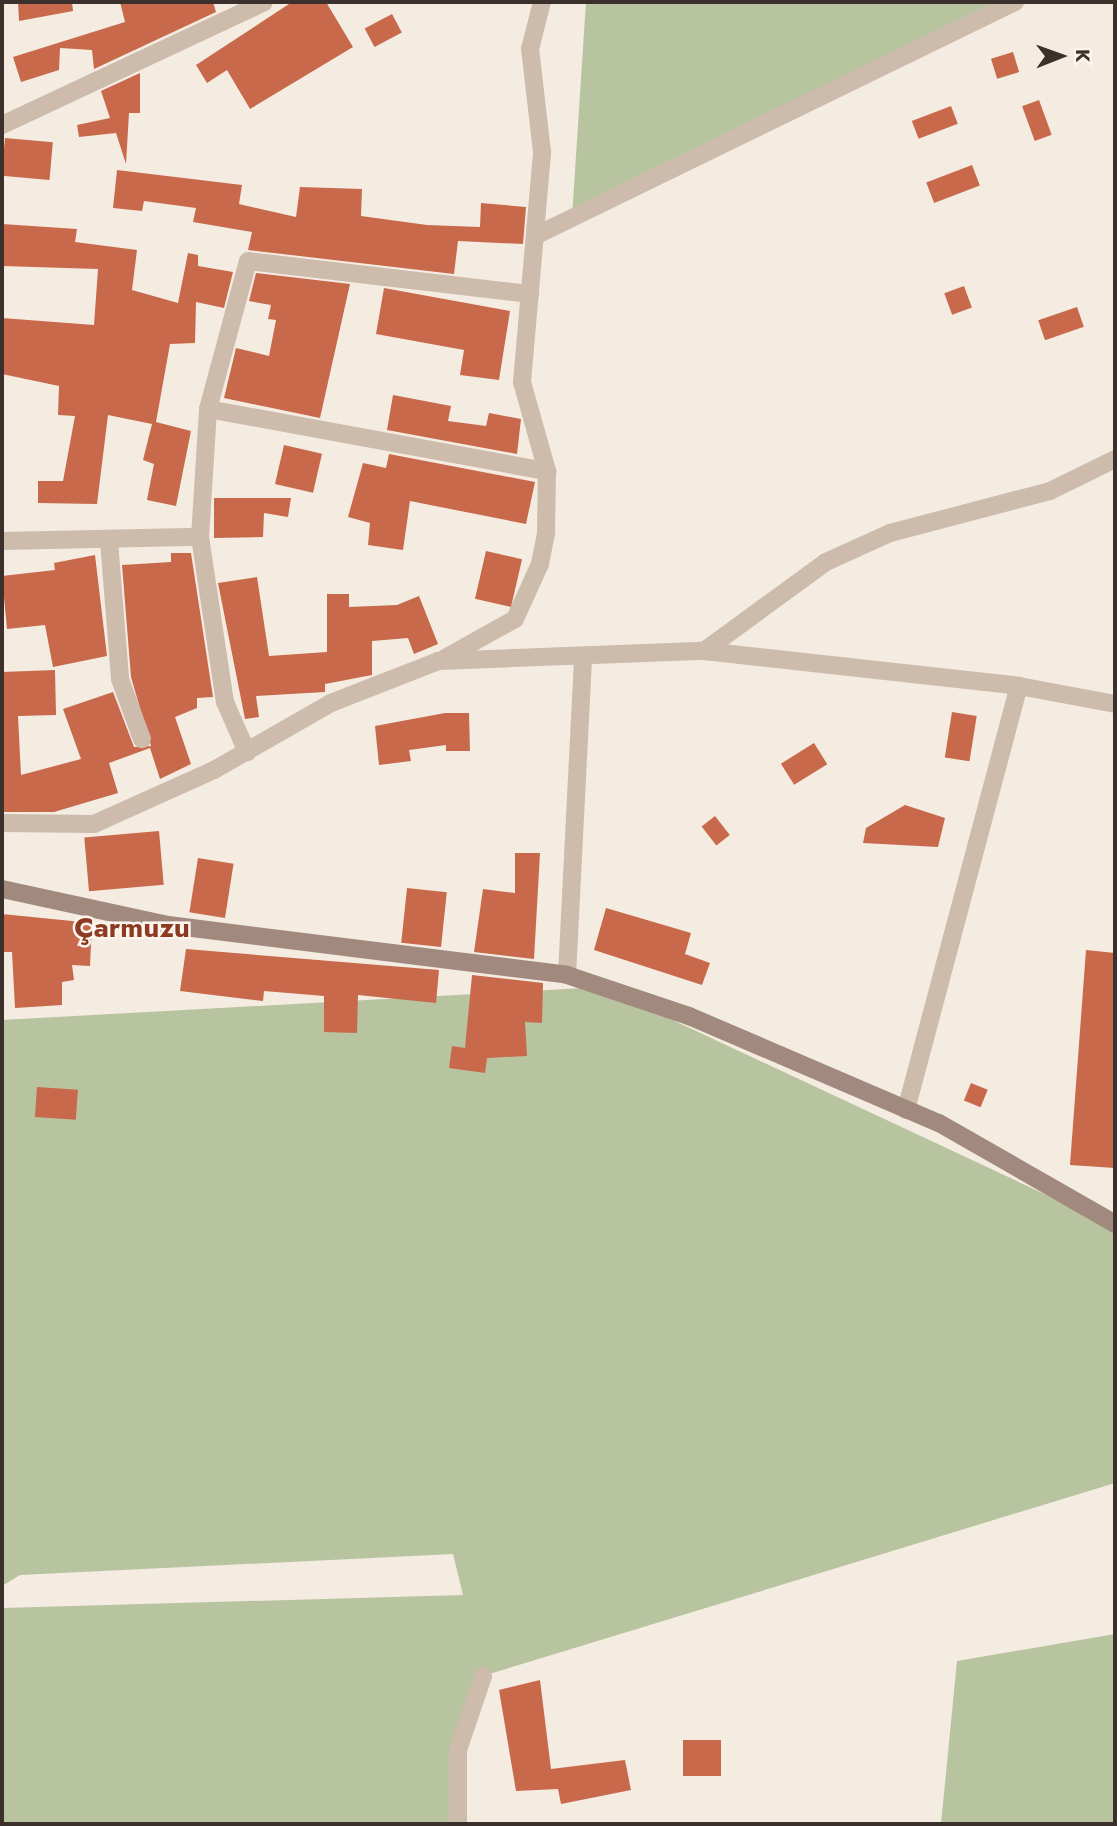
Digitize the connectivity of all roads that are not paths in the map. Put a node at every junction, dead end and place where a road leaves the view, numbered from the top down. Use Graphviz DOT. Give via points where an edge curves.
graph roads {
  1 [pos="264,2"];
  2 [pos="542,2"];
  3 [pos="1015,2"];
  4 [pos="2,125"];
  5 [pos="537,235"];
  6 [pos="530,294"];
  7 [pos="208,410"];
  8 [pos="1115,459"];
  9 [pos="547,471"];
  10 [pos="200,537"];
  11 [pos="2,541"];
  12 [pos="108,541"];
  13 [pos="704,651"];
  14 [pos="583,657"];
  15 [pos="438,661"];
  16 [pos="1019,686"];
  17 [pos="1115,704"];
  18 [pos="142,739"];
  19 [pos="247,752"];
  20 [pos="2,823"];
  21 [pos="2,890"];
  22 [pos="567,975"];
  23 [pos="906,1110"];
  24 [pos="1115,1224"];
  25 [pos="483,1676"];
  26 [pos="458,1824"];
  1 -- 4 [label="street"];
  2 -- 5 [label="street" via="530,49 542,152"];
  3 -- 5 [label="street"];
  5 -- 6 [label="street"];
  6 -- 7 [label="street" via="248,261"];
  6 -- 9 [label="street" via="522,382"];
  7 -- 9 [label="street"];
  7 -- 10 [label="street"];
  8 -- 13 [label="street" via="1050,491 890,533 827,562"];
  9 -- 15 [label="street" via="540,564 515,619"];
  10 -- 12 [label="street"];
  10 -- 19 [label="street" via="225,702"];
  11 -- 12 [label="street"];
  12 -- 18 [label="street" via="121,679"];
  13 -- 14 [label="street"];
  13 -- 16 [label="street"];
  14 -- 15 [label="street"];
  14 -- 22 [label="street"];
  15 -- 19 [label="street" via="331,703"];
  16 -- 17 [label="street"];
  16 -- 23 [label="street"];
  19 -- 20 [label="street" via="94,824"];
  21 -- 22 [label="street" via="168,925"];
  22 -- 23 [label="street" via="689,1016"];
  23 -- 24 [label="street"];
  25 -- 26 [label="street" via="458,1749"];
}
